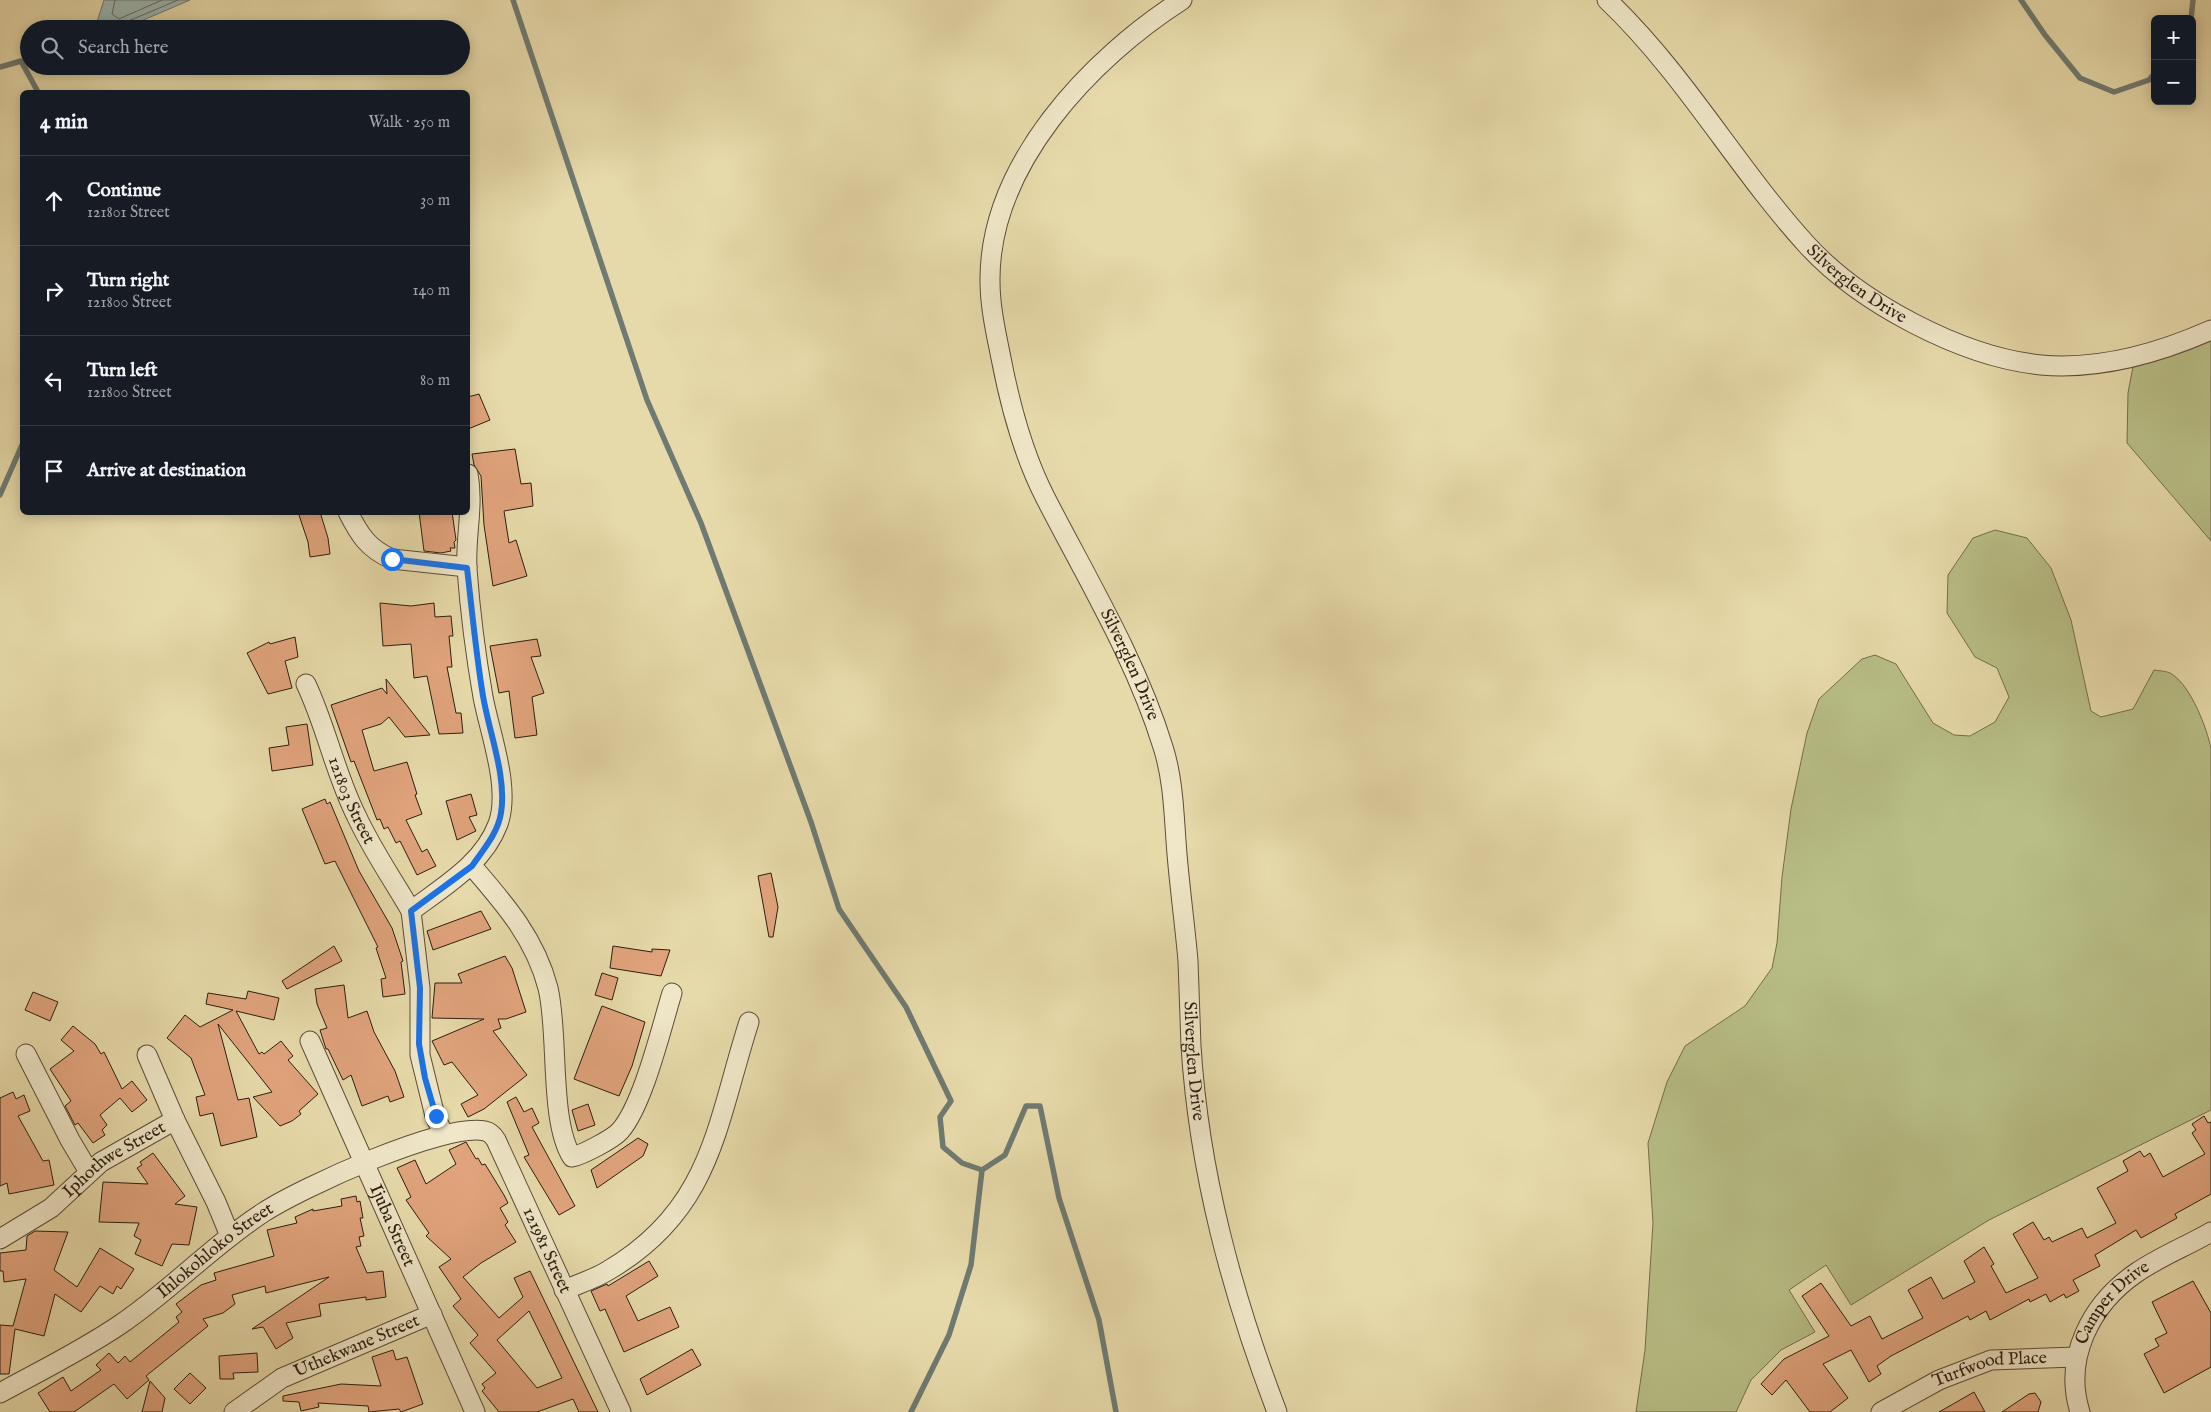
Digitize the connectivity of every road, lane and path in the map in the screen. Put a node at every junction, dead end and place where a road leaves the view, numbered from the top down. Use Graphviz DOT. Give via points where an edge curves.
graph roads {
  1 [pos="1182,0"];
  2 [pos="1608,0"];
  3 [pos="2211,330"];
  4 [pos="470,489"];
  5 [pos="470,514"];
  6 [pos="350,515"];
  7 [pos="470,515"];
  8 [pos="467,568"];
  9 [pos="306,684"];
  10 [pos="472,866"];
  11 [pos="411,911"];
  12 [pos="672,993"];
  13 [pos="749,1022"];
  14 [pos="310,1041"];
  15 [pos="26,1054"];
  16 [pos="147,1056"];
  17 [pos="174,1120"];
  18 [pos="444,1133"];
  19 [pos="364,1163"];
  20 [pos="89,1172"];
  21 [pos="230,1236"];
  22 [pos="0,1239"];
  23 [pos="2208,1241"];
  24 [pos="564,1290"];
  25 [pos="432,1314"];
  26 [pos="2076,1357"];
  27 [pos="0,1394"];
  28 [pos="234,1412"];
  29 [pos="475,1412"];
  30 [pos="621,1412"];
  31 [pos="1277,1412"];
  32 [pos="1880,1412"];
  33 [pos="2080,1412"];
  1 -- 31 [label="street, Silverglen Drive" via="1101,65 1046,126 1005,197 995,232 990,280 994,324 1018,428 1044,495 1142,690 1164,750 1173,804 1187,956 1196,1099 1210,1193 1228,1268"];
  2 -- 3 [label="street, Silverglen Drive" via="1664,62 1808,246 1845,280 1881,304 1967,346 2007,359 2041,365 2133,356"];
  4 -- 5 [label="street"];
  6 -- 8 [label="street" via="366,543 382,555"];
  7 -- 8 [label="street"];
  8 -- 10 [label="street" via="483,696 502,804 494,834"];
  9 -- 11 [label="street, 121803 Street" via="356,816"];
  10 -- 11 [label="street"];
  10 -- 12 [label="street" via="522,927 537,955 548,988 553,1019 561,1130 572,1157 622,1129 639,1095"];
  11 -- 18 [label="street" via="420,988 420,1055 436,1116"];
  13 -- 24 [label="street" via="712,1147 680,1210 636,1253 607,1272"];
  14 -- 19 [label="street, Ijuba Street"];
  15 -- 20 [label="street"];
  16 -- 17 [label="street"];
  17 -- 20 [label="street, Iphothwe Street"];
  17 -- 21 [label="street, Iphothwe Street"];
  18 -- 19 [label="street, Ihlokohloko Street"];
  18 -- 24 [label="street, 121981 Street" via="478,1130 489,1132 496,1140"];
  19 -- 21 [label="street, Ihlokohloko Street" via="292,1195"];
  19 -- 25 [label="street, Ijuba Street"];
  20 -- 22 [label="street, Iphothwe Street" via="51,1208"];
  21 -- 27 [label="street, Ihlokohloko Street" via="121,1324"];
  23 -- 26 [label="street, Camper Drive" via="2137,1272 2114,1291 2097,1310"];
  24 -- 30 [label="street, 121981 Street"];
  25 -- 28 [label="street, Uthekwane Street" via="282,1378"];
  25 -- 29 [label="street, Ijuba Street"];
  26 -- 32 [label="street, Turfwood Place" via="1992,1360 1939,1380"];
  26 -- 33 [label="street, Camper Drive" via="2075,1395"];
}
